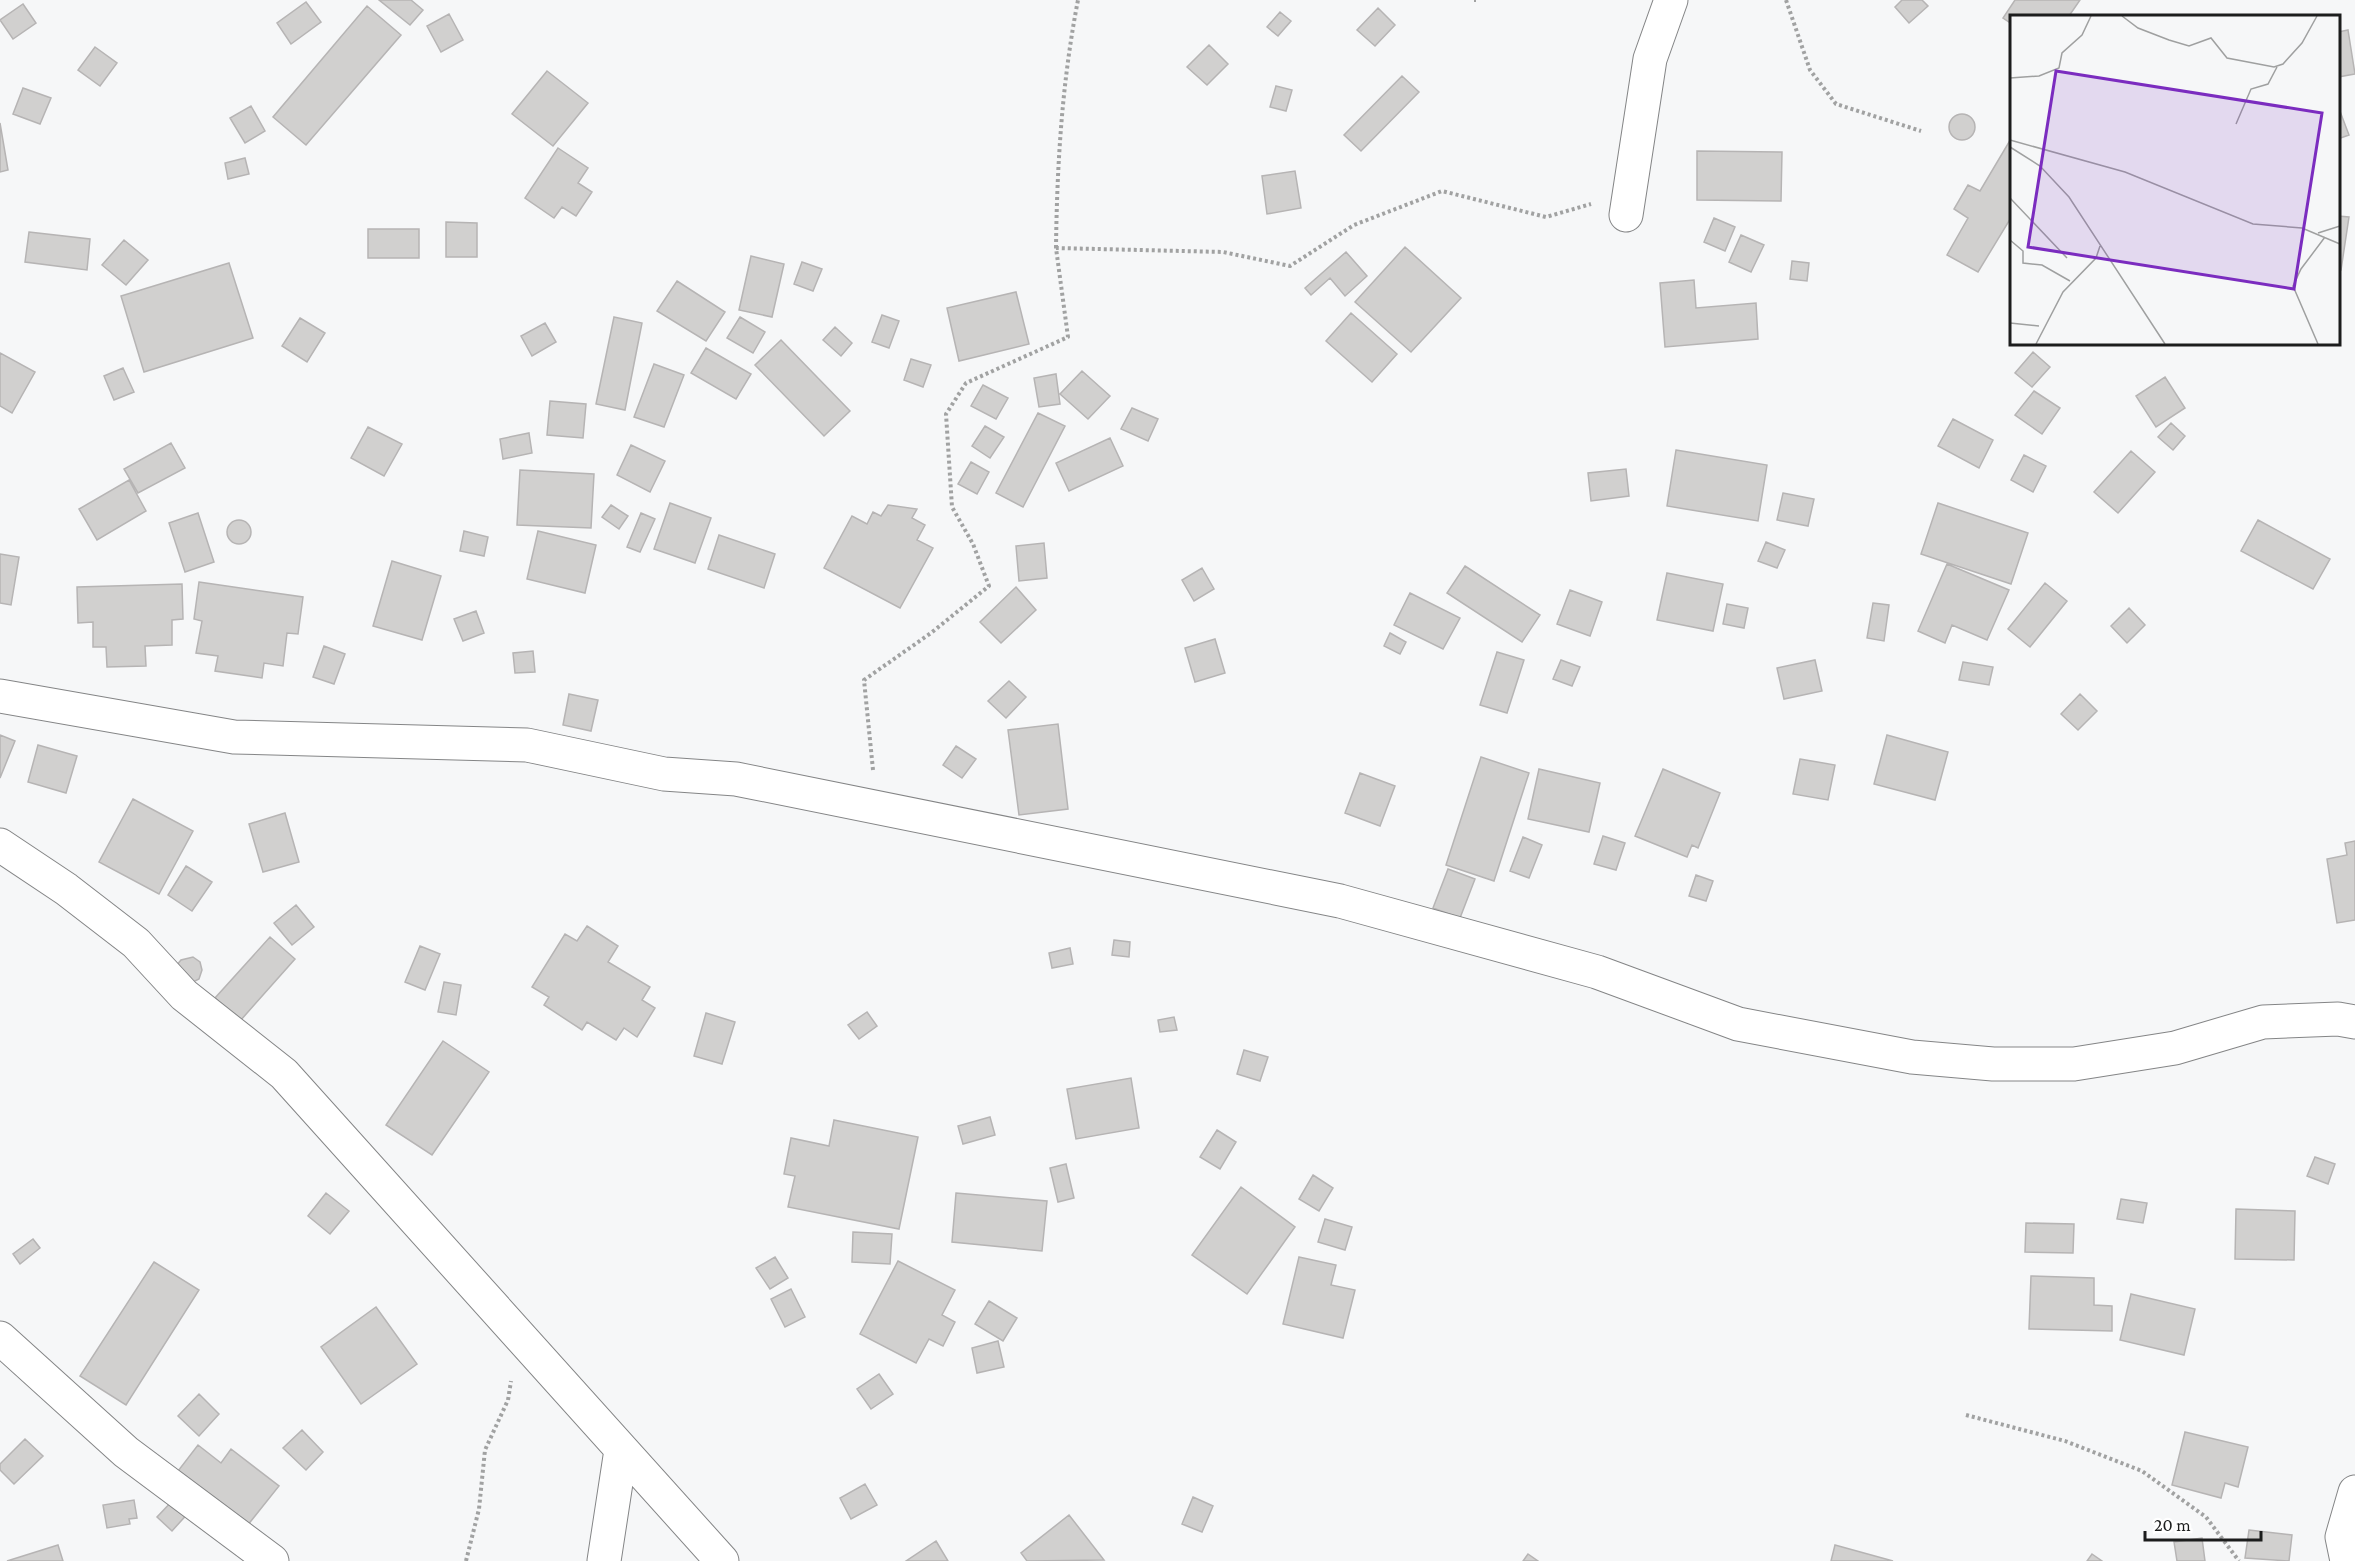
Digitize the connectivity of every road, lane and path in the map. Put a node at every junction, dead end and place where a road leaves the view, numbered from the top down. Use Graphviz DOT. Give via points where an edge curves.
graph roads {
  1 [pos="1078,0"];
  2 [pos="1671,0"];
  3 [pos="1786,0"];
  4 [pos="1921,131"];
  5 [pos="1627,204"];
  6 [pos="1056,248"];
  7 [pos="0,696"];
  8 [pos="876,807"];
  9 [pos="0,845"];
  10 [pos="2355,1022"];
  11 [pos="520,1336"];
  12 [pos="0,1338"];
  13 [pos="1966,1415"];
  14 [pos="621,1450"];
  15 [pos="2355,1492"];
  16 [pos="272,1561"];
  17 [pos="466,1561"];
  18 [pos="604,1561"];
  19 [pos="722,1561"];
  20 [pos="2239,1561"];
  21 [pos="2347,1561"];
  1 -- 6 [label="path" via="1065,65"];
  2 -- 5 [label="street" via="1650,59"];
  3 -- 4 [label="path" via="1810,70 1836,104"];
  5 -- 6 [label="path" via="1546,217 1442,191 1354,225 1290,266 1223,252"];
  6 -- 8 [label="path" via="1068,337 966,383 945,414 952,507 973,544 989,586 864,680"];
  7 -- 8 [label="street" via="234,738 527,745 664,774 736,779"];
  8 -- 10 [label="street" via="1340,901 1597,972 1738,1023 1912,1057 1993,1065 2074,1064 2175,1048 2263,1022"];
  9 -- 11 [label="street" via="136,943 184,995 284,1074"];
  11 -- 14 [label="street"];
  11 -- 17 [label="path" via="508,1400 485,1450 479,1509"];
  12 -- 16 [label="street" via="126,1452"];
  13 -- 20 [label="path" via="2065,1441 2142,1471 2206,1517"];
  14 -- 18 [label="street"];
  14 -- 19 [label="street"];
  15 -- 21 [label="street" via="2342,1537"];
}
